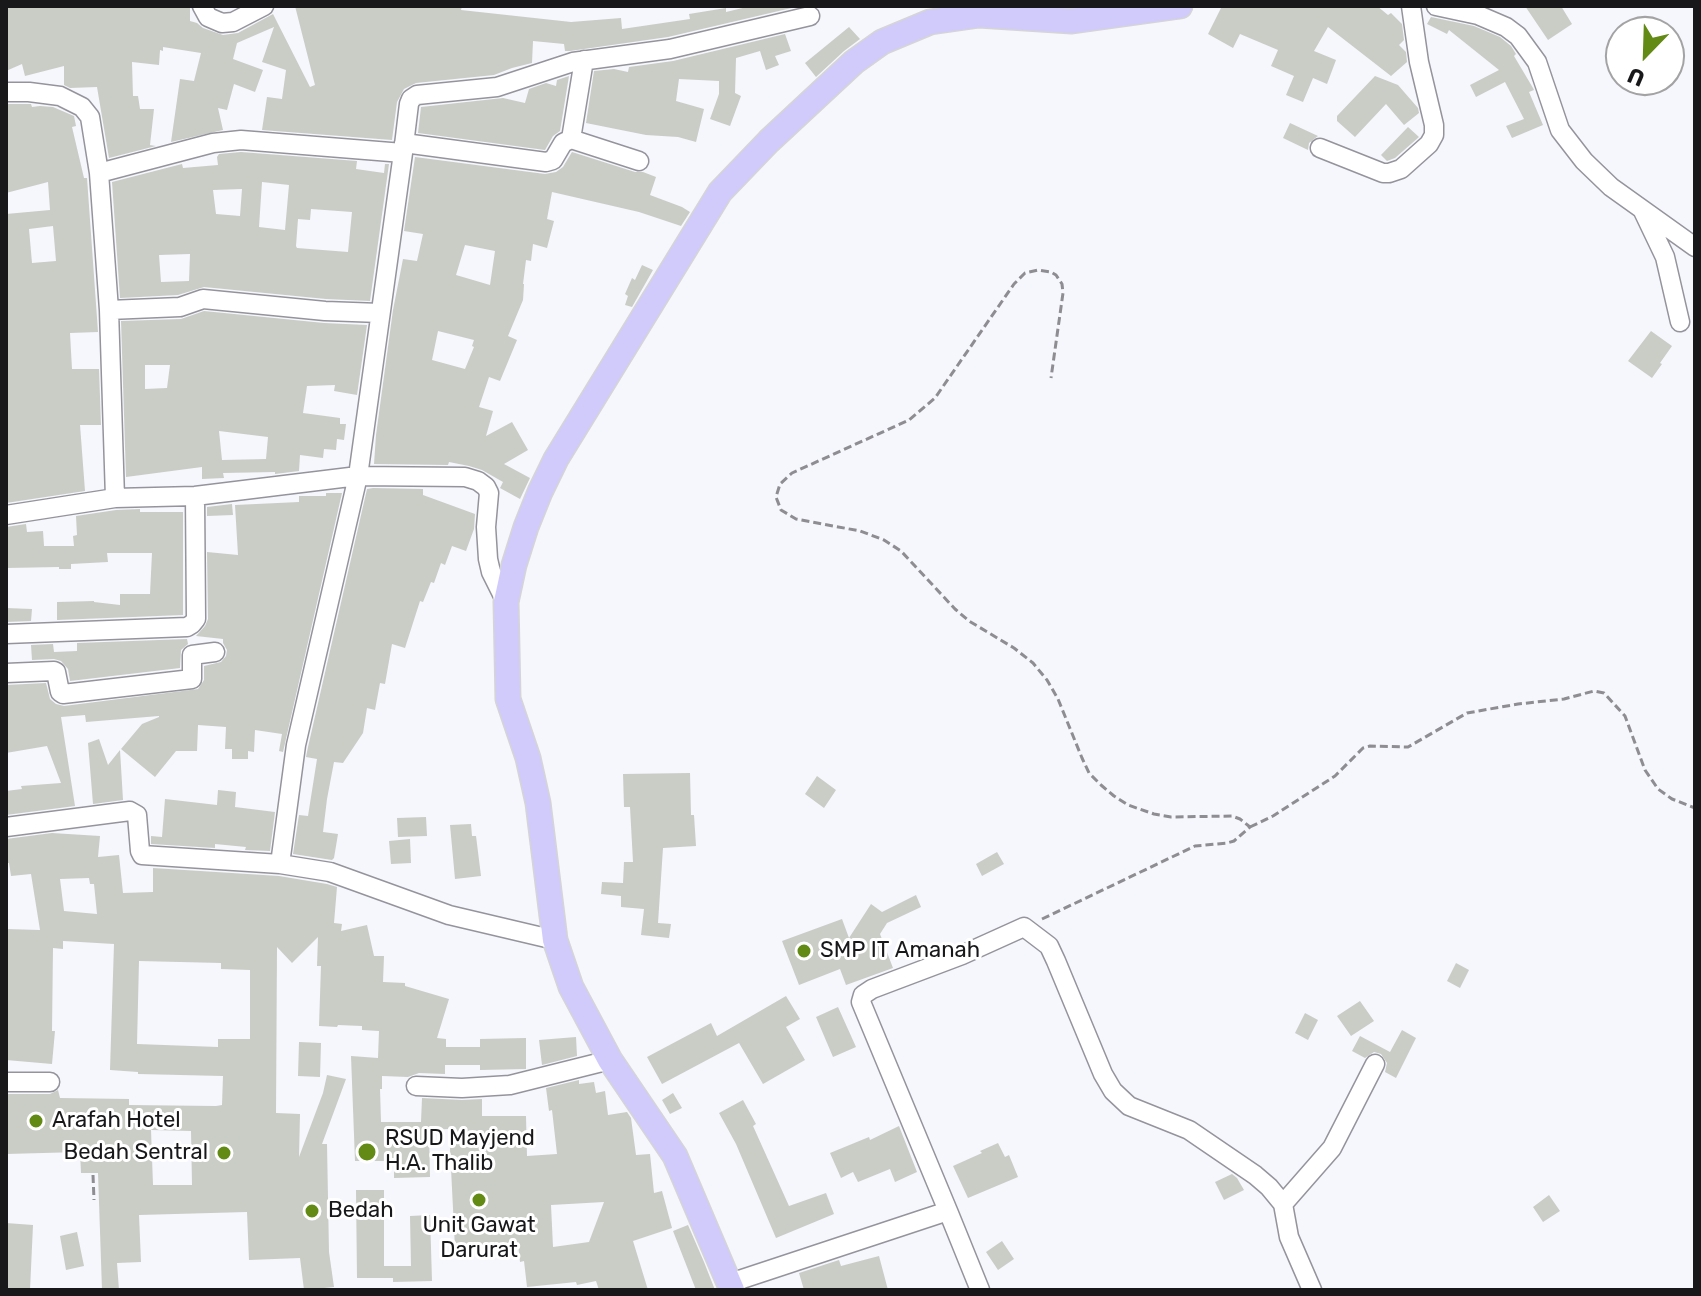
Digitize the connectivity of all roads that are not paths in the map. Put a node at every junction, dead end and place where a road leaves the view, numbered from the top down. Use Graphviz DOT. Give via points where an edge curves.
graph roads {
  1 [pos="202,6"];
  2 [pos="264,6"];
  3 [pos="1180,6"];
  4 [pos="1411,6"];
  5 [pos="1436,6"];
  6 [pos="810,16"];
  7 [pos="584,60"];
  8 [pos="6,92"];
  9 [pos="571,139"];
  10 [pos="404,148"];
  11 [pos="1320,148"];
  12 [pos="639,161"];
  13 [pos="99,173"];
  14 [pos="1641,209"];
  15 [pos="1695,247"];
  16 [pos="109,310"];
  17 [pos="380,313"];
  18 [pos="1680,322"];
  19 [pos="358,476"];
  20 [pos="195,496"];
  21 [pos="115,498"];
  22 [pos="6,515"];
  23 [pos="506,602"];
  24 [pos="6,634"];
  25 [pos="215,652"];
  26 [pos="6,673"];
  27 [pos="6,827"];
  28 [pos="280,864"];
  29 [pos="555,940"];
  30 [pos="610,1060"];
  31 [pos="1375,1064"];
  32 [pos="6,1082"];
  33 [pos="50,1082"];
  34 [pos="416,1086"];
  35 [pos="1283,1204"];
  36 [pos="948,1211"];
  37 [pos="731,1287"];
  38 [pos="980,1290"];
  39 [pos="1312,1290"];
  1 -- 2 [label="street" via="211,19 222,23"];
  3 -- 23 [label="main road" via="1072,21 957,17 882,42 854,62 720,192 556,459 526,527"];
  4 -- 11 [label="street" via="1434,125 1429,144 1389,173"];
  5 -- 14 [label="street" via="1478,15 1518,36 1537,62 1560,130 1584,161"];
  6 -- 7 [label="street" via="670,49"];
  7 -- 9 [label="street"];
  7 -- 10 [label="street" via="497,87 414,96"];
  8 -- 13 [label="street" via="60,96 82,107 90,117"];
  9 -- 10 [label="street" via="546,162"];
  9 -- 12 [label="street"];
  10 -- 13 [label="street" via="241,140"];
  10 -- 17 [label="street"];
  13 -- 16 [label="street"];
  14 -- 15 [label="street"];
  14 -- 18 [label="street" via="1665,257"];
  16 -- 17 [label="street" via="180,307 203,299"];
  16 -- 21 [label="street"];
  17 -- 19 [label="street"];
  19 -- 20 [label="street"];
  19 -- 23 [label="street" via="465,477 486,487 489,565"];
  19 -- 28 [label="street" via="296,745"];
  20 -- 21 [label="street"];
  20 -- 24 [label="street" via="192,624"];
  21 -- 22 [label="street"];
  23 -- 29 [label="main road" via="508,699 538,803"];
  25 -- 26 [label="street" via="192,655 192,679 63,694 51,670"];
  27 -- 28 [label="street" via="130,811 137,815 142,855"];
  28 -- 29 [label="street" via="330,872 449,915"];
  29 -- 30 [label="main road" via="571,987"];
  30 -- 34 [label="street" via="510,1085"];
  30 -- 37 [label="main road" via="675,1156"];
  31 -- 35 [label="street" via="1329,1154"];
  32 -- 33 [label="street"];
  35 -- 36 [label="street" via="1233,1159 1189,1130 1129,1106 1113,1091 1049,946 1024,927 872,989 861,1002"];
  35 -- 39 [label="street" via="1289,1237"];
  36 -- 37 [label="street"];
  36 -- 38 [label="street"];
}
